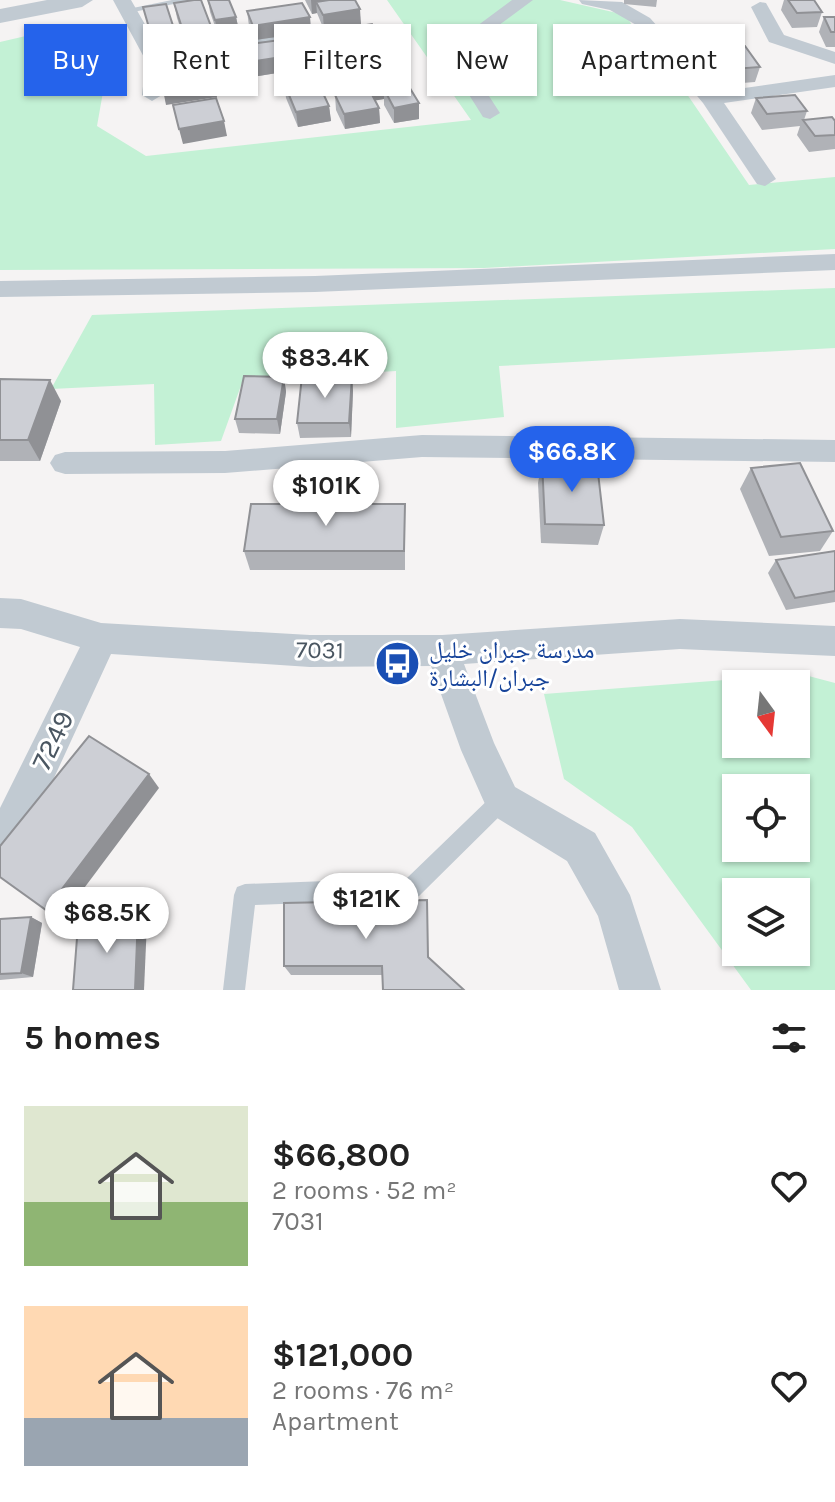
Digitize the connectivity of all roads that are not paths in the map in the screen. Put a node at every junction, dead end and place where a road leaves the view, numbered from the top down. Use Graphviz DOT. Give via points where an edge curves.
graph roads {
  1 [pos="82,0"];
  2 [pos="189,0"];
  3 [pos="524,0"];
  4 [pos="588,0"];
  5 [pos="125,5"];
  6 [pos="760,7"];
  7 [pos="0,16"];
  8 [pos="143,38"];
  9 [pos="835,58"];
  10 [pos="835,81"];
  11 [pos="711,99"];
  12 [pos="490,113"];
  13 [pos="765,179"];
  14 [pos="835,262"];
  15 [pos="0,289"];
  16 [pos="835,451"];
  17 [pos="65,463"];
  18 [pos="0,613"];
  19 [pos="101,638"];
  20 [pos="835,641"];
  21 [pos="442,650"];
  22 [pos="502,800"];
  23 [pos="0,840"];
  24 [pos="234,990"];
  25 [pos="640,990"];
  1 -- 7 [label="street"];
  2 -- 5 [label="lane"];
  3 -- 12 [label="street" via="451,52"];
  4 -- 11 [label="street" via="616,6 644,22"];
  5 -- 8 [label="street"];
  6 -- 9 [label="street" via="776,38"];
  10 -- 11 [label="street"];
  11 -- 13 [label="street"];
  14 -- 15 [label="street" via="468,279"];
  16 -- 17 [label="street" via="422,446 225,462"];
  18 -- 19 [label="street, 7031" via="21,614"];
  19 -- 21 [label="street, 7031" via="310,651"];
  19 -- 23 [label="street, 7249" via="11,827"];
  20 -- 21 [label="street, 7031" via="680,634"];
  21 -- 22 [label="street"];
  22 -- 24 [label="lane" via="411,888 245,895"];
  22 -- 25 [label="street" via="581,847 616,909"];
}
